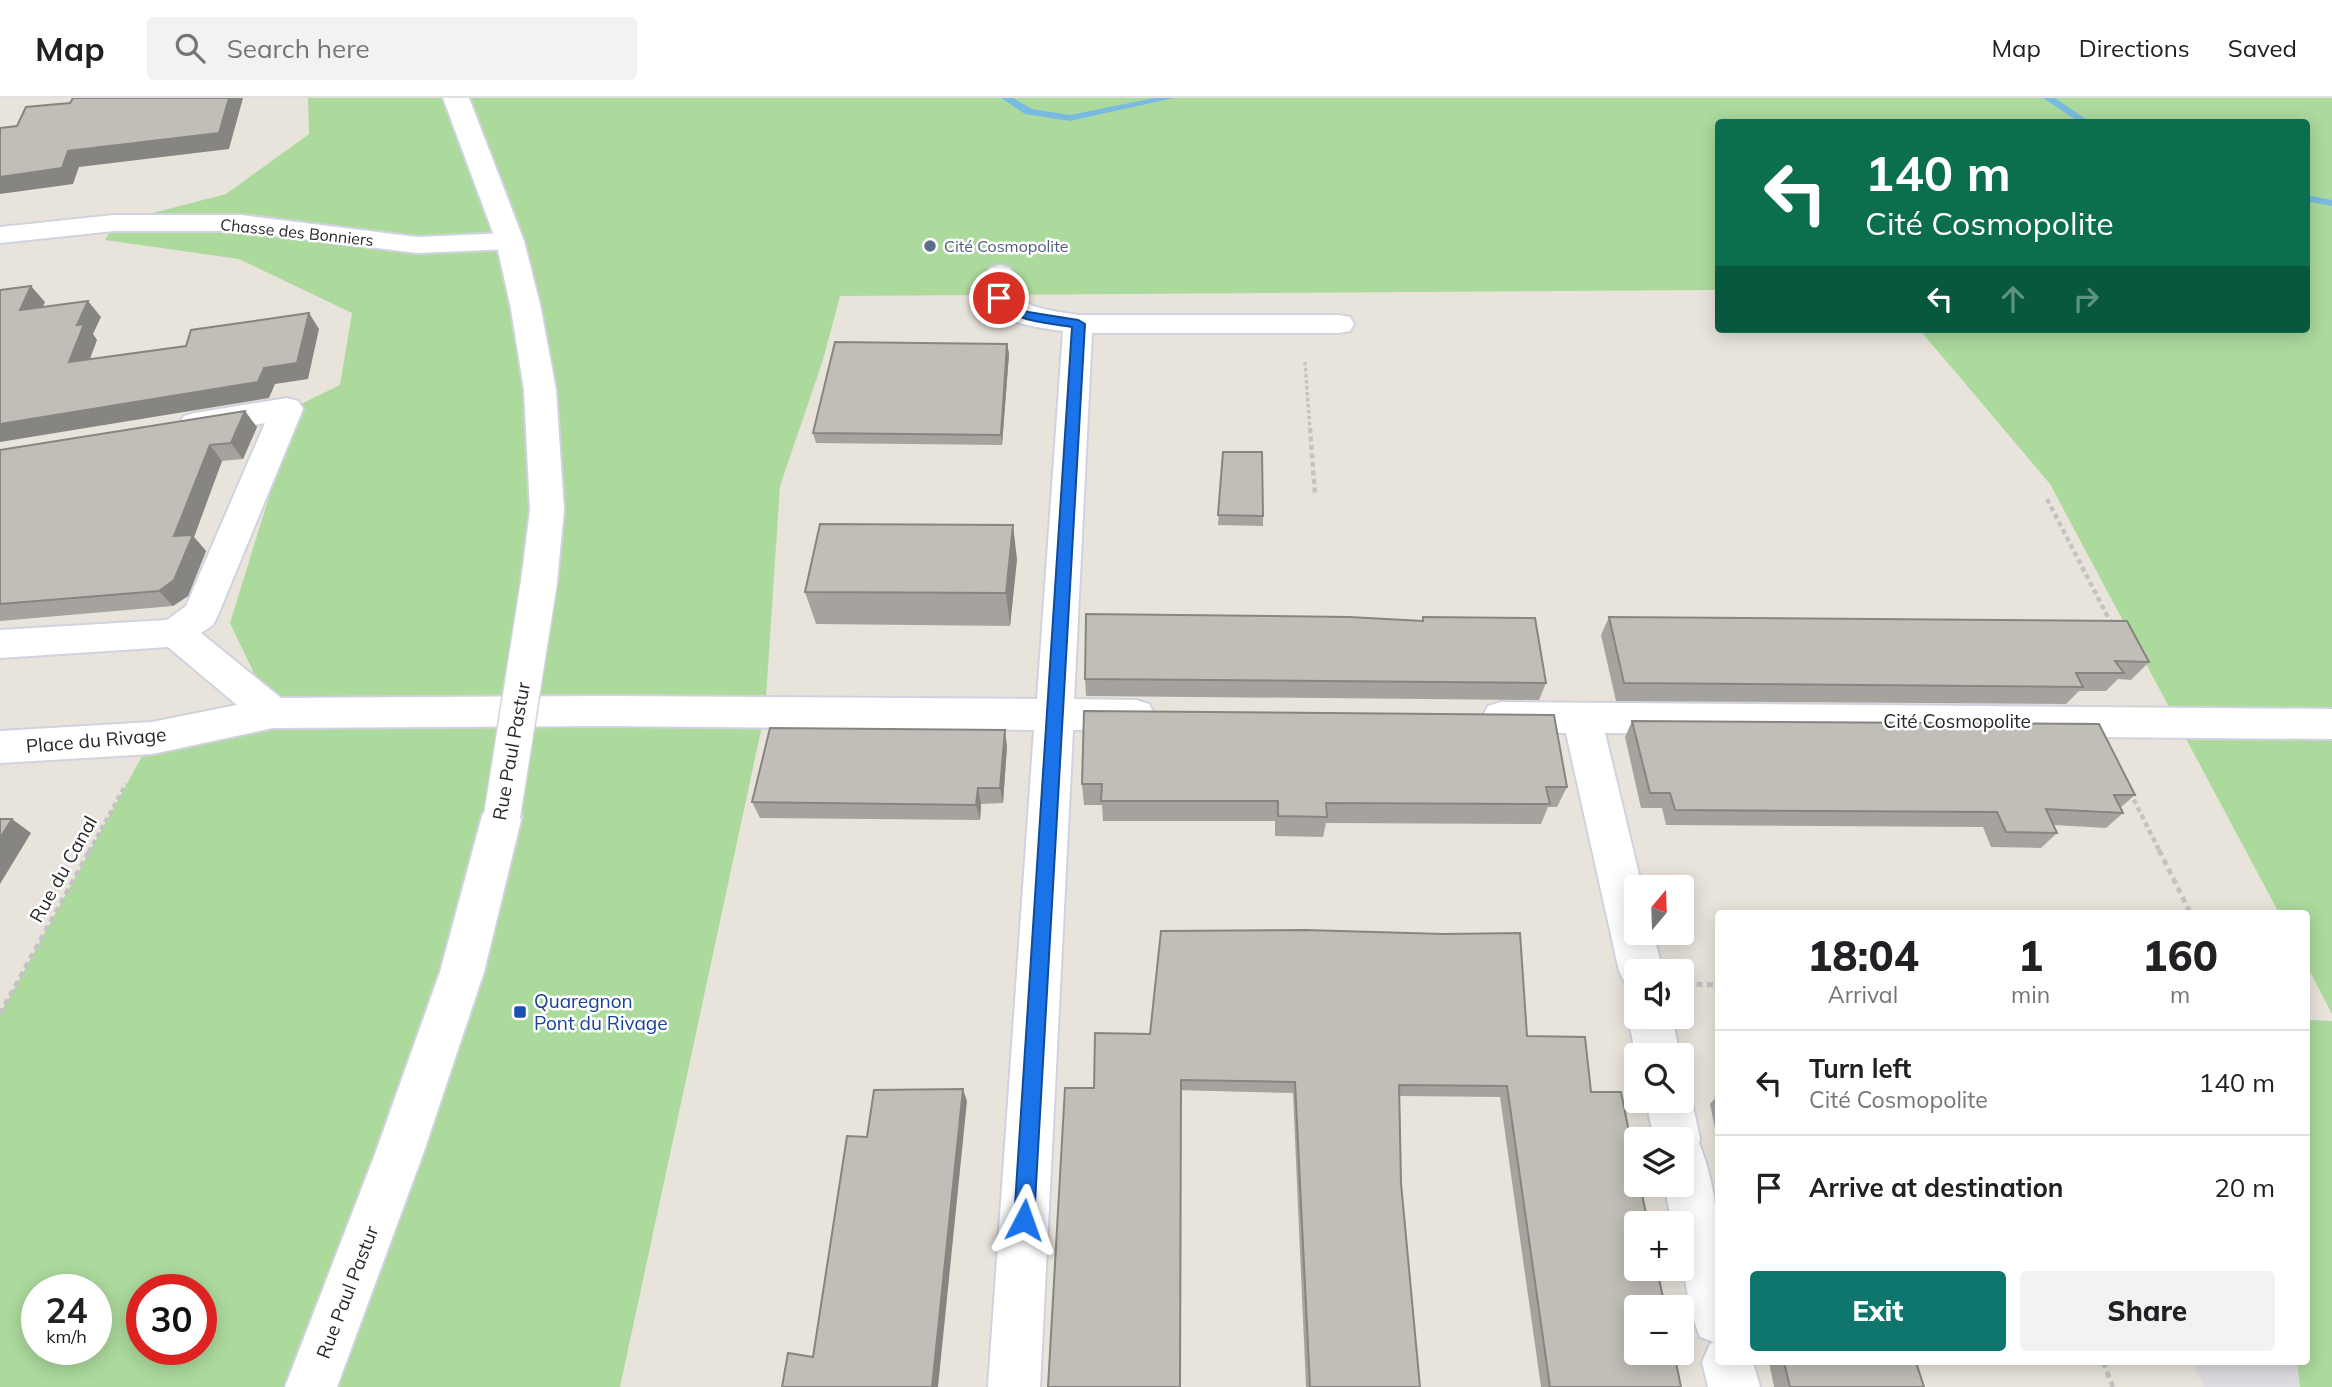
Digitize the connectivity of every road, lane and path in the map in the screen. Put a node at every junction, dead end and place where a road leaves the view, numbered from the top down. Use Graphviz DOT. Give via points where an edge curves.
graph roads {
  1 [pos="456,98"];
  2 [pos="0,235"];
  3 [pos="510,241"];
  4 [pos="1000,274"];
  5 [pos="1078,324"];
  6 [pos="1302,324"];
  7 [pos="1339,324"];
  8 [pos="164,429"];
  9 [pos="1315,494"];
  10 [pos="2047,499"];
  11 [pos="188,624"];
  12 [pos="2114,628"];
  13 [pos="0,644"];
  14 [pos="273,713"];
  15 [pos="1055,714"];
  16 [pos="1166,715"];
  17 [pos="1471,717"];
  18 [pos="1582,718"];
  19 [pos="2096,722"];
  20 [pos="2332,724"];
  21 [pos="152,738"];
  22 [pos="0,747"];
  23 [pos="2189,910"];
  24 [pos="1638,959"];
  25 [pos="1694,984"];
  26 [pos="1715,985"];
  27 [pos="0,1014"];
  28 [pos="1691,1197"];
  29 [pos="1715,1306"];
  30 [pos="1729,1365"];
  31 [pos="2104,1365"];
  32 [pos="311,1387"];
  33 [pos="1014,1387"];
  34 [pos="1734,1387"];
  35 [pos="2113,1387"];
  1 -- 3 [label="street, Rue Paul Pastur"];
  2 -- 3 [label="street, Chasse des Bonniers" via="114,223 241,223 417,245"];
  3 -- 32 [label="street, Rue Paul Pastur, bridge" via="540,390 547,510 502,816 462,972"];
  4 -- 5 [label="street" via="999,298 1010,309"];
  5 -- 6 [label="street"];
  5 -- 15 [label="street"];
  6 -- 7 [label="street"];
  6 -- 9 [label="path"];
  8 -- 11 [label="street" via="287,409"];
  10 -- 12 [label="path"];
  11 -- 13 [label="street"];
  11 -- 14 [label="street"];
  14 -- 15 [label="street, Place du Rivage"];
  14 -- 21 [label="street, Place du Rivage"];
  15 -- 16 [label="street"];
  15 -- 33 [label="street"];
  17 -- 18 [label="street, Cité Cosmopolite"];
  18 -- 19 [label="street, Cité Cosmopolite"];
  18 -- 24 [label="street"];
  19 -- 20 [label="street, Cité Cosmopolite"];
  19 -- 23 [label="path"];
  21 -- 22 [label="street, Place du Rivage"];
  21 -- 27 [label="path, Rue du Canal"];
  25 -- 26 [label="path"];
  28 -- 29 [label="street"];
  30 -- 34 [label="street"];
  31 -- 35 [label="path"];
}
